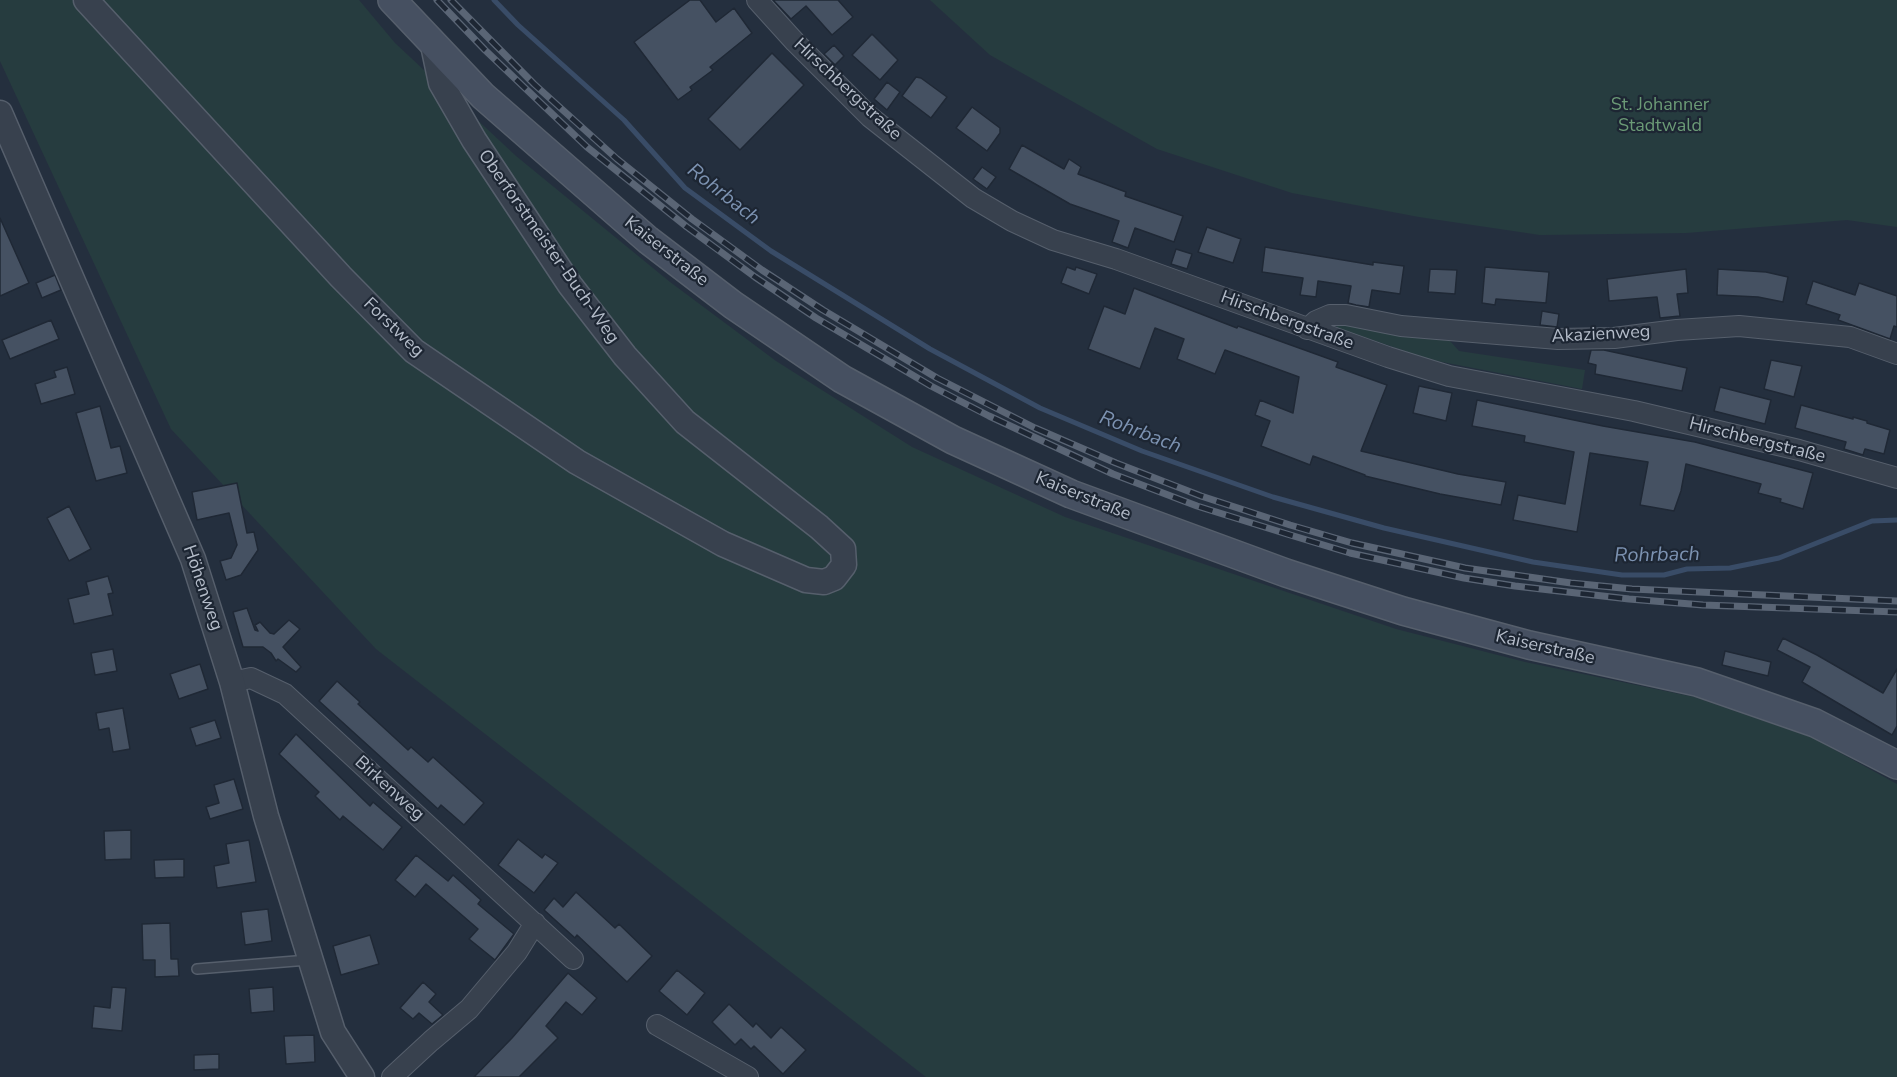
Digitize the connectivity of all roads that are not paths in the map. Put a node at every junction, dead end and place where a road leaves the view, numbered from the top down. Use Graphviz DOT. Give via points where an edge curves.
graph roads {
  1 [pos="86,0"];
  2 [pos="392,0"];
  3 [pos="757,0"];
  4 [pos="433,45"];
  5 [pos="0,113"];
  6 [pos="1307,329"];
  7 [pos="1897,354"];
  8 [pos="1897,478"];
  9 [pos="806,580"];
  10 [pos="232,682"];
  11 [pos="1897,765"];
  12 [pos="535,923"];
  13 [pos="310,959"];
  14 [pos="573,959"];
  15 [pos="197,969"];
  16 [pos="657,1025"];
  17 [pos="362,1077"];
  18 [pos="392,1077"];
  19 [pos="748,1077"];
  1 -- 9 [label="street, Forstweg" via="414,351 577,462 723,544"];
  2 -- 4 [label="main road, Kaiserstraße"];
  3 -- 6 [label="street, Hirschbergstraße" via="870,117 973,198 1053,240"];
  4 -- 9 [label="street, Oberforstmeister-Buch-Weg" via="441,83 474,140 570,285 625,356 685,422 843,549 844,565 834,578 824,582"];
  4 -- 11 [label="main road, Kaiserstraße" via="483,96 648,240 842,379 953,440 1071,494 1286,573 1402,611 1529,645 1696,682 1815,723"];
  5 -- 10 [label="street, Höhenweg" via="169,499 193,559"];
  6 -- 7 [label="street, Akazienweg" via="1330,315 1401,326 1558,339 1614,338 1739,326 1850,337"];
  6 -- 8 [label="street, Hirschbergstraße" via="1449,375 1634,411"];
  10 -- 12 [label="street, Birkenweg" via="251,678 285,694"];
  10 -- 13 [label="street, Höhenweg" via="266,816"];
  12 -- 14 [label="street, Birkenweg"];
  12 -- 18 [label="street" via="518,952 469,1009"];
  13 -- 15 [label="lane"];
  13 -- 17 [label="street, Höhenweg" via="333,1032"];
  16 -- 19 [label="street"];
}
